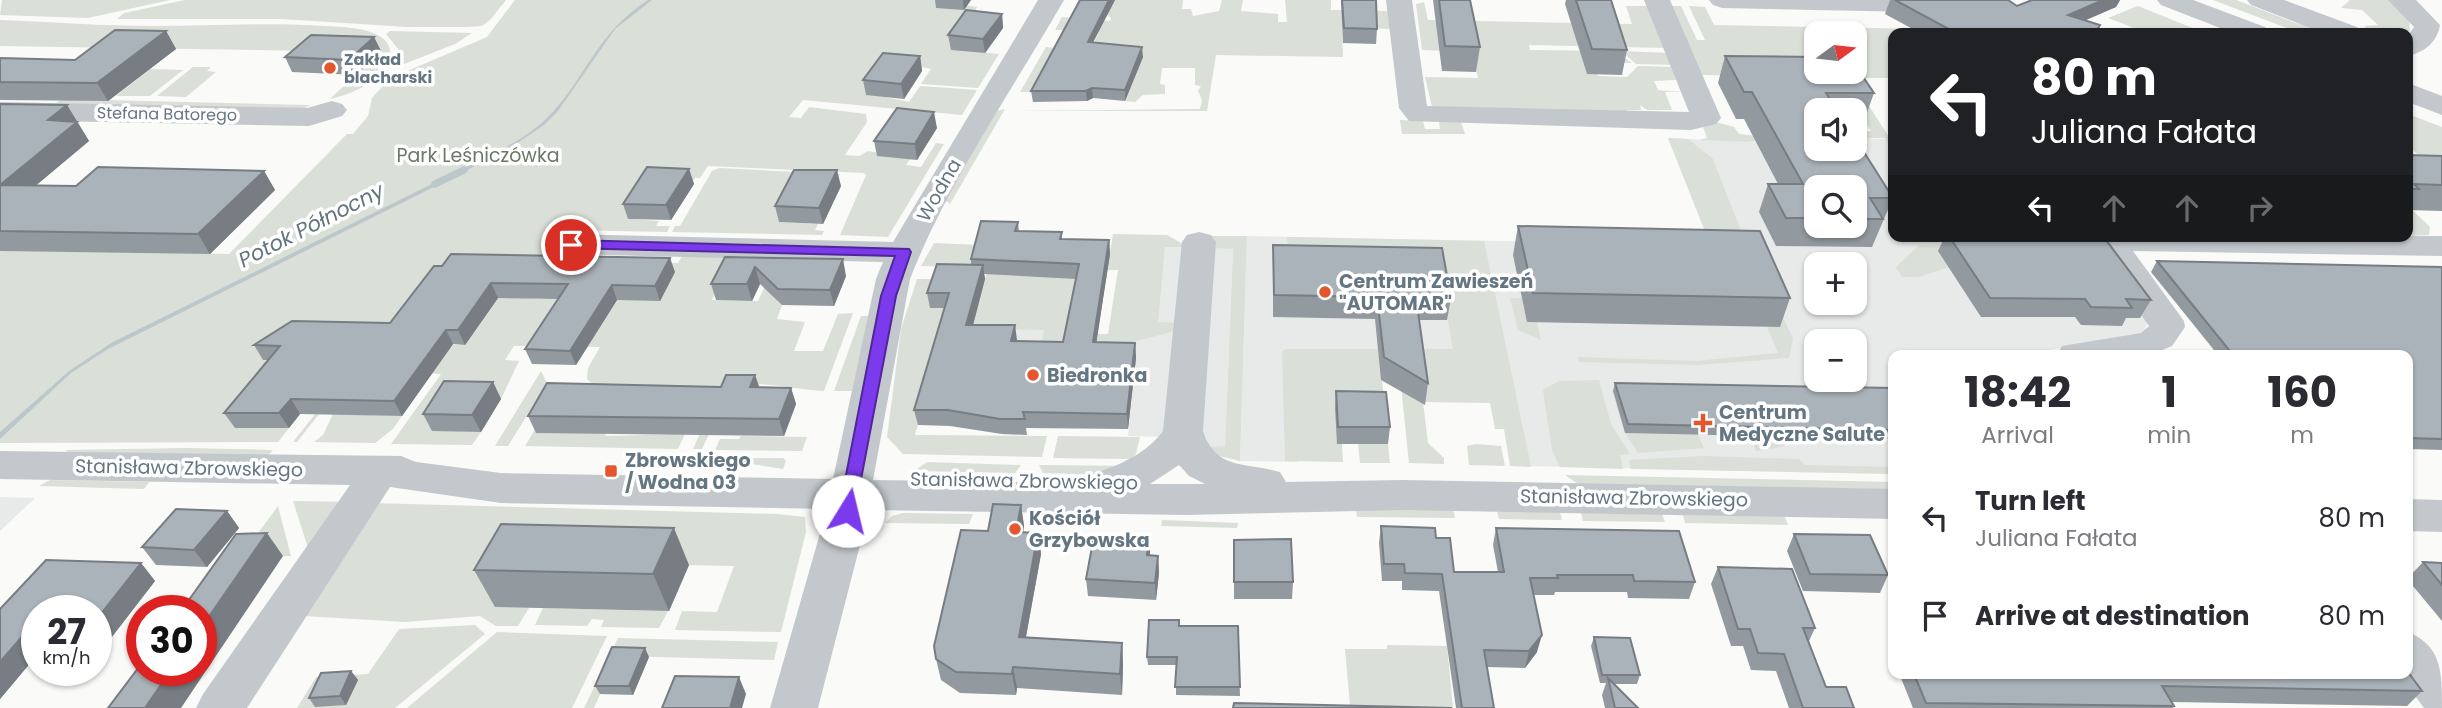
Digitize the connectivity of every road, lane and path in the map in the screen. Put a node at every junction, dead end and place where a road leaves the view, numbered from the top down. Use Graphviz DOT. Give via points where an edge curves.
graph roads {
  1 [pos="1051,0"];
  2 [pos="1399,0"];
  3 [pos="1657,0"];
  4 [pos="1722,0"];
  5 [pos="1938,0"];
  6 [pos="2170,0"];
  7 [pos="2260,0"];
  8 [pos="2280,0"];
  9 [pos="2301,0"];
  10 [pos="2321,0"];
  11 [pos="2402,0"];
  12 [pos="2243,28"];
  13 [pos="2354,28"];
  14 [pos="2413,44"];
  15 [pos="2413,94"];
  16 [pos="2442,106"];
  17 [pos="332,110"];
  18 [pos="0,111"];
  19 [pos="1199,242"];
  20 [pos="2122,242"];
  21 [pos="2187,242"];
  22 [pos="566,244"];
  23 [pos="2442,246"];
  24 [pos="904,252"];
  25 [pos="2104,350"];
  26 [pos="1183,430"];
  27 [pos="0,465"];
  28 [pos="378,471"];
  29 [pos="1113,482"];
  30 [pos="1267,483"];
  31 [pos="852,485"];
  32 [pos="1375,495"];
  33 [pos="1888,504"];
  34 [pos="2413,515"];
  35 [pos="2442,516"];
  36 [pos="2413,657"];
  37 [pos="2442,695"];
  38 [pos="220,708"];
  39 [pos="794,708"];
  1 -- 24 [label="street, Wodna"];
  2 -- 3 [label="street" via="1413,110 1423,116 1706,118"];
  4 -- 5 [label="street" via="1915,4"];
  6 -- 12 [label="street"];
  7 -- 13 [label="street"];
  8 -- 13 [label="street"];
  9 -- 13 [label="street"];
  10 -- 13 [label="street"];
  11 -- 14 [label="street" via="2427,24 2425,36"];
  15 -- 16 [label="street"];
  17 -- 18 [label="street, Stefana Batorego" via="309,117"];
  19 -- 26 [label="street"];
  20 -- 25 [label="street" via="2115,247 2117,257 2167,327 2150,342"];
  21 -- 23 [label="street"];
  22 -- 24 [label="street"];
  24 -- 31 [label="street, Wodna" via="889,296"];
  26 -- 29 [label="street" via="1170,452 1154,465"];
  26 -- 30 [label="street" via="1189,452 1208,470"];
  27 -- 28 [label="street, Stanisława Zbrowskiego"];
  28 -- 31 [label="street, Stanisława Zbrowskiego" via="501,488"];
  28 -- 38 [label="street"];
  29 -- 30 [label="street, Stanisława Zbrowskiego"];
  29 -- 31 [label="street, Stanisława Zbrowskiego"];
  30 -- 32 [label="street, Stanisława Zbrowskiego"];
  31 -- 32 [label="street, Stanisława Zbrowskiego" via="1186,500"];
  31 -- 39 [label="street, Wodna" via="838,554"];
  32 -- 33 [label="street, Stanisława Zbrowskiego"];
  34 -- 35 [label="street"];
  36 -- 37 [label="street"];
}
